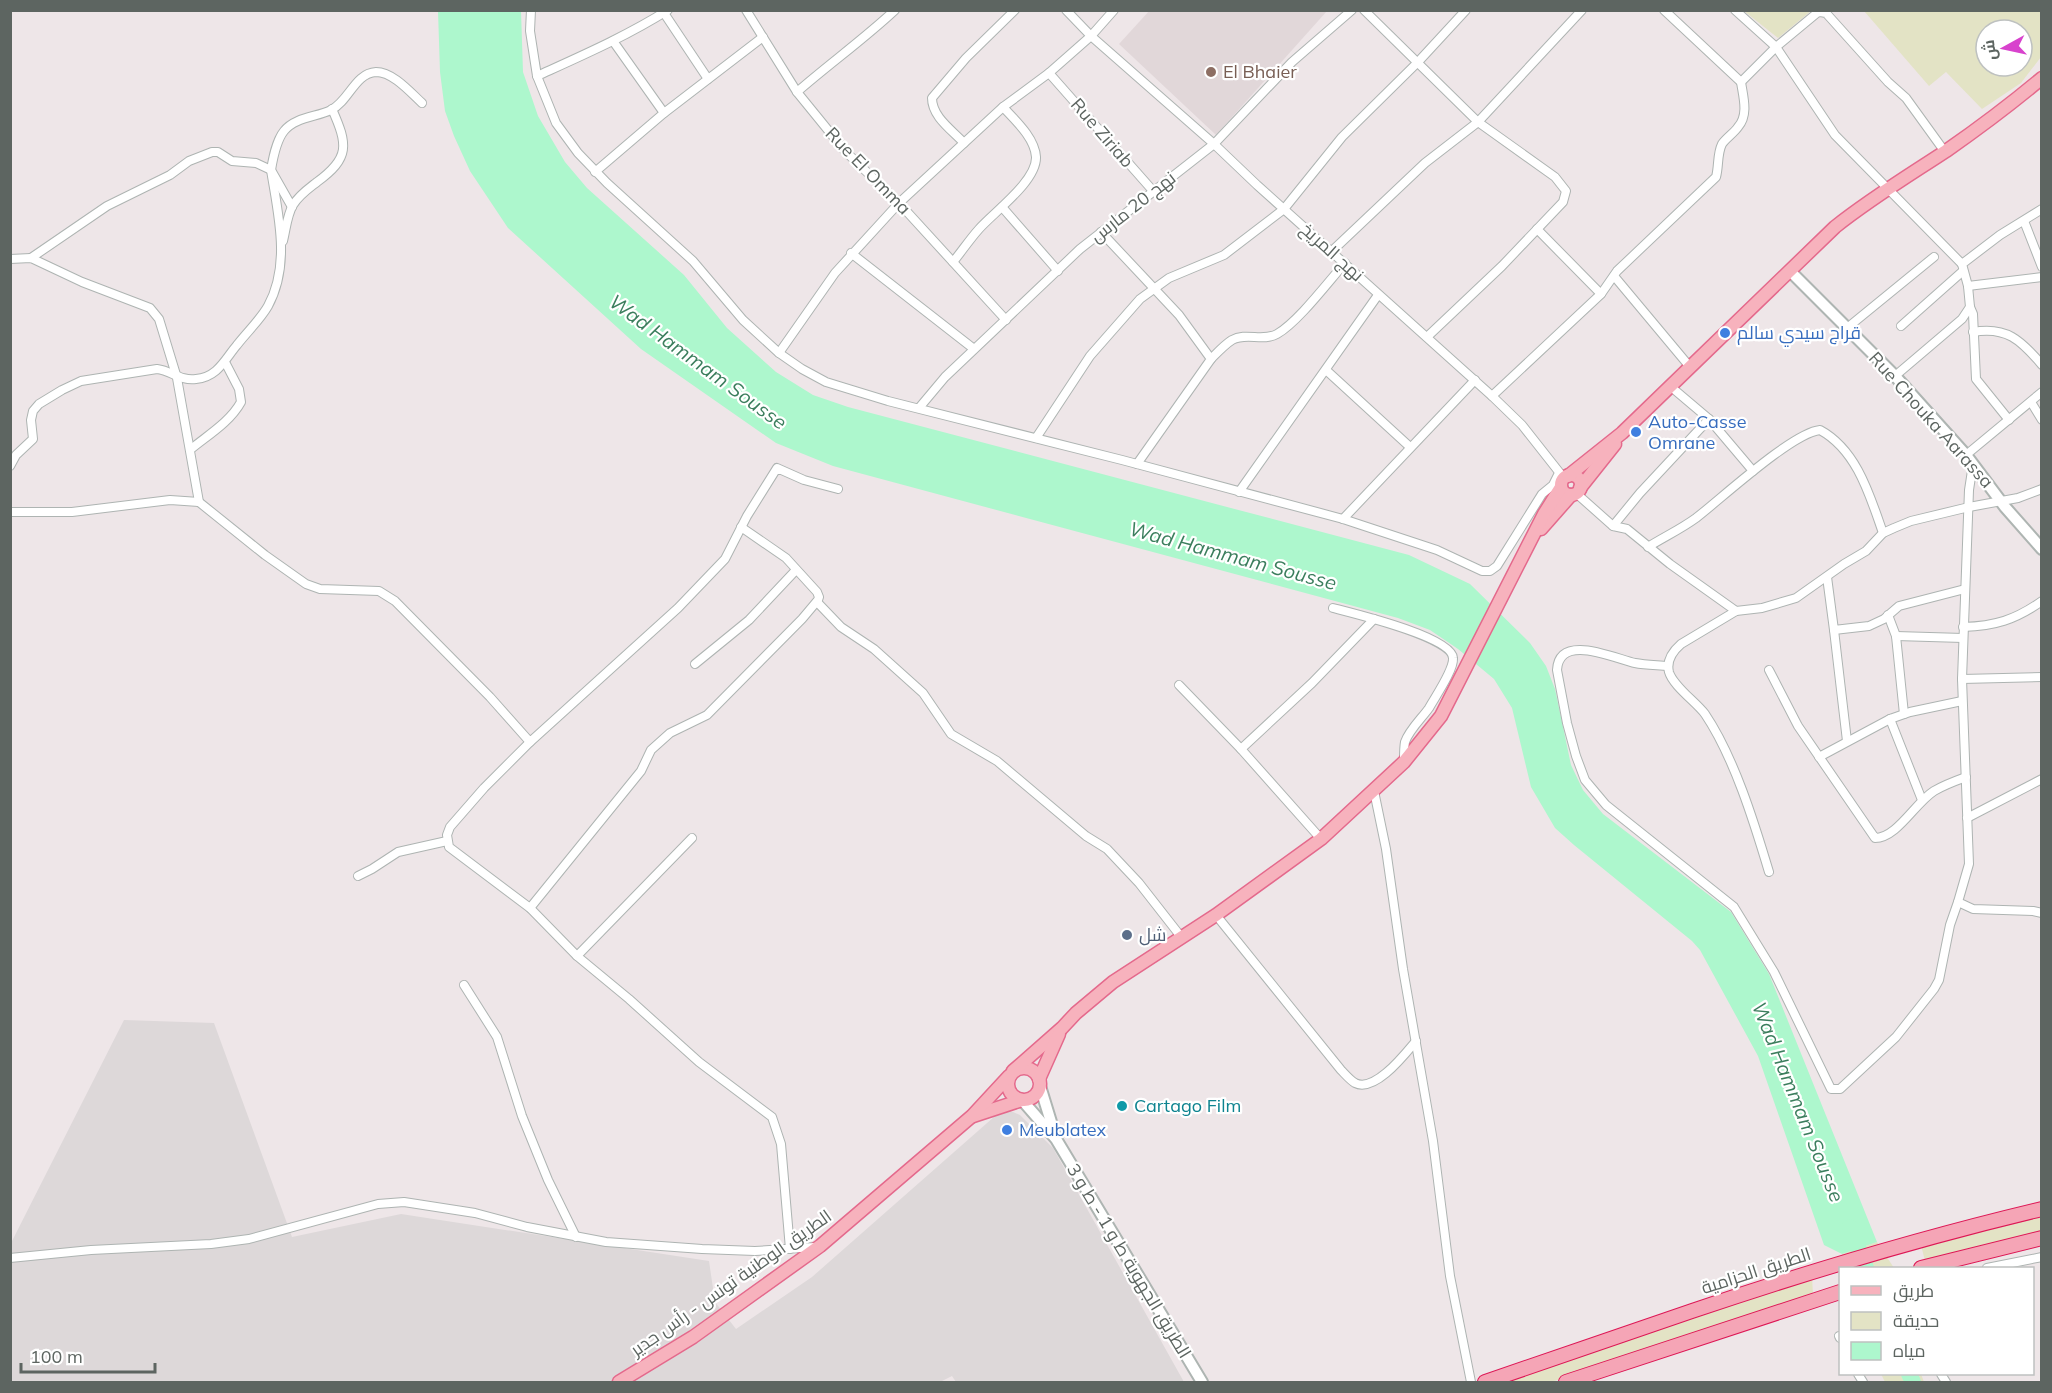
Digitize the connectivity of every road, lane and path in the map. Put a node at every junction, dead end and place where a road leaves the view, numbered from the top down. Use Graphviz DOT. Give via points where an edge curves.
graph roads {
  1 [pos="531,10"];
  2 [pos="746,10"];
  3 [pos="896,10"];
  4 [pos="1015,10"];
  5 [pos="1066,10"];
  6 [pos="1114,10"];
  7 [pos="1352,10"];
  8 [pos="1364,10"];
  9 [pos="1466,10"];
  10 [pos="1581,10"];
  11 [pos="1664,10"];
  12 [pos="1735,10"];
  13 [pos="666,12"];
  14 [pos="1091,36"];
  15 [pos="763,37"];
  16 [pos="613,41"];
  17 [pos="1776,46"];
  18 [pos="1418,62"];
  19 [pos="1049,73"];
  20 [pos="537,76"];
  21 [pos="2042,78"];
  22 [pos="708,79"];
  23 [pos="1741,82"];
  24 [pos="797,92"];
  25 [pos="422,103"];
  26 [pos="1003,107"];
  27 [pos="332,110"];
  28 [pos="664,113"];
  29 [pos="1478,123"];
  30 [pos="964,143"];
  31 [pos="1214,144"];
  32 [pos="1945,152"];
  33 [pos="272,170"];
  34 [pos="596,172"];
  35 [pos="1888,188"];
  36 [pos="1154,192"];
  37 [pos="899,203"];
  38 [pos="292,207"];
  39 [pos="1002,207"];
  40 [pos="1284,209"];
  41 [pos="2042,209"];
  42 [pos="2024,221"];
  43 [pos="1537,228"];
  44 [pos="1101,232"];
  45 [pos="282,249"];
  46 [pos="1332,251"];
  47 [pos="851,254"];
  48 [pos="1934,257"];
  49 [pos="31,258"];
  50 [pos="10,259"];
  51 [pos="953,262"];
  52 [pos="1345,263"];
  53 [pos="2042,267"];
  54 [pos="1963,268"];
  55 [pos="1790,271"];
  56 [pos="1058,272"];
  57 [pos="1614,276"];
  58 [pos="2042,277"];
  59 [pos="1968,286"];
  60 [pos="1155,288"];
  61 [pos="1601,294"];
  62 [pos="1378,295"];
  63 [pos="1970,307"];
  64 [pos="1006,320"];
  65 [pos="1901,326"];
  66 [pos="1847,328"];
  67 [pos="1972,332"];
  68 [pos="1427,337"];
  69 [pos="974,349"];
  70 [pos="779,353"];
  71 [pos="1211,359"];
  72 [pos="225,363"];
  73 [pos="2042,365"];
  74 [pos="1690,367"];
  75 [pos="1326,370"];
  76 [pos="1895,376"];
  77 [pos="177,378"];
  78 [pos="1475,380"];
  79 [pos="1670,386"];
  80 [pos="2042,392"];
  81 [pos="1492,396"];
  82 [pos="2031,402"];
  83 [pos="919,408"];
  84 [pos="1709,419"];
  85 [pos="2008,420"];
  86 [pos="2042,420"];
  87 [pos="1622,433"];
  88 [pos="1036,438"];
  89 [pos="1410,447"];
  90 [pos="191,449"];
  91 [pos="1969,459"];
  92 [pos="1137,464"];
  93 [pos="10,466"];
  94 [pos="1753,471"];
  95 [pos="1563,478"];
  96 [pos="838,489"];
  97 [pos="2042,489"];
  98 [pos="1239,492"];
  99 [pos="1576,492"];
  100 [pos="2000,500"];
  101 [pos="198,502"];
  102 [pos="1969,507"];
  103 [pos="10,512"];
  104 [pos="1343,519"];
  105 [pos="1613,526"];
  106 [pos="741,527"];
  107 [pos="1883,533"];
  108 [pos="1533,536"];
  109 [pos="1648,547"];
  110 [pos="2042,549"];
  111 [pos="796,570"];
  112 [pos="1827,577"];
  113 [pos="1965,590"];
  114 [pos="2042,601"];
  115 [pos="816,602"];
  116 [pos="1333,608"];
  117 [pos="1736,611"];
  118 [pos="1888,615"];
  119 [pos="1374,619"];
  120 [pos="1963,627"];
  121 [pos="1834,630"];
  122 [pos="1896,636"];
  123 [pos="1963,638"];
  124 [pos="695,664"];
  125 [pos="1668,666"];
  126 [pos="1769,670"];
  127 [pos="2042,677"];
  128 [pos="1962,679"];
  129 [pos="1179,685"];
  130 [pos="1962,701"];
  131 [pos="1904,714"];
  132 [pos="1890,719"];
  133 [pos="1847,741"];
  134 [pos="530,742"];
  135 [pos="1241,749"];
  136 [pos="1819,757"];
  137 [pos="1404,762"];
  138 [pos="1966,777"];
  139 [pos="2042,779"];
  140 [pos="1374,791"];
  141 [pos="1922,800"];
  142 [pos="1967,818"];
  143 [pos="692,838"];
  144 [pos="1321,839"];
  145 [pos="447,841"];
  146 [pos="1769,872"];
  147 [pos="358,876"];
  148 [pos="1958,902"];
  149 [pos="2042,904"];
  150 [pos="530,908"];
  151 [pos="2037,912"];
  152 [pos="1216,915"];
  153 [pos="1182,938"];
  154 [pos="577,956"];
  155 [pos="464,985"];
  156 [pos="1062,1028"];
  157 [pos="1416,1041"];
  158 [pos="1011,1074"];
  159 [pos="1040,1083"];
  160 [pos="1022,1100"];
  161 [pos="972,1116"];
  162 [pos="1056,1139"];
  163 [pos="2042,1209"];
  164 [pos="576,1237"];
  165 [pos="2042,1238"];
  166 [pos="820,1246"];
  167 [pos="790,1249"];
  168 [pos="2042,1257"];
  169 [pos="10,1258"];
  170 [pos="1927,1267"];
  171 [pos="1996,1267"];
  172 [pos="1839,1292"];
  173 [pos="619,1383"];
  174 [pos="1202,1383"];
  175 [pos="1471,1383"];
  176 [pos="1485,1383"];
  177 [pos="1566,1383"];
  1 -- 20 [label="street"];
  2 -- 15 [label="street, Rue El Omma"];
  3 -- 24 [label="street"];
  4 -- 30 [label="street" via="932,98 936,114"];
  5 -- 14 [label="street, نهج المريخ"];
  6 -- 14 [label="street"];
  7 -- 31 [label="street, نهج 20 مارس" via="1292,62"];
  8 -- 18 [label="street"];
  9 -- 18 [label="street"];
  10 -- 29 [label="street"];
  11 -- 23 [label="street"];
  12 -- 17 [label="street"];
  13 -- 16 [label="street"];
  13 -- 22 [label="street"];
  14 -- 19 [label="street"];
  14 -- 31 [label="street, نهج المريخ"];
  15 -- 22 [label="street"];
  15 -- 24 [label="street, Rue El Omma"];
  16 -- 20 [label="street"];
  16 -- 28 [label="street"];
  17 -- 23 [label="street"];
  17 -- 32 [label="street" via="1817,13 1826,13 1906,98"];
  17 -- 35 [label="street" via="1835,135"];
  18 -- 29 [label="street"];
  18 -- 40 [label="street" via="1342,137"];
  19 -- 26 [label="street"];
  19 -- 36 [label="street, Rue Ziriab"];
  20 -- 34 [label="street" via="556,123"];
  21 -- 32 [label="main road, الطريق الوطنية تونس - رأس جدير"];
  22 -- 28 [label="street"];
  23 -- 57 [label="street" via="1743,120 1723,142 1716,177"];
  24 -- 37 [label="street, Rue El Omma" via="845,151"];
  25 -- 27 [label="street" via="399,83 375,72 359,80"];
  26 -- 30 [label="street"];
  26 -- 39 [label="street" via="1024,130 1036,155 1034,168"];
  27 -- 33 [label="street" via="295,122 285,130"];
  27 -- 38 [label="street" via="344,138 339,161 302,193"];
  28 -- 34 [label="street"];
  29 -- 43 [label="street" via="1555,177 1566,191 1563,202"];
  29 -- 46 [label="street" via="1425,163"];
  30 -- 37 [label="street"];
  31 -- 36 [label="street, نهج 20 مارس"];
  31 -- 40 [label="street, نهج المريخ"];
  32 -- 35 [label="main road, الطريق الوطنية تونس - رأس جدير"];
  33 -- 38 [label="street"];
  33 -- 45 [label="street"];
  33 -- 49 [label="street" via="256,163 232,161 218,152 205,154 107,206"];
  34 -- 70 [label="street" via="693,261 743,320"];
  35 -- 54 [label="street"];
  35 -- 55 [label="main road, الطريق الوطنية تونس - رأس جدير" via="1834,227"];
  36 -- 44 [label="street, نهج 20 مارس"];
  37 -- 47 [label="street"];
  37 -- 51 [label="street, Rue El Omma"];
  38 -- 45 [label="street"];
  39 -- 51 [label="street" via="980,227"];
  39 -- 56 [label="street"];
  40 -- 46 [label="street, نهج المريخ"];
  40 -- 60 [label="street" via="1224,255"];
  41 -- 42 [label="street"];
  42 -- 53 [label="street"];
  42 -- 54 [label="street" via="2000,235"];
  43 -- 61 [label="street"];
  43 -- 68 [label="street"];
  44 -- 56 [label="street, نهج 20 مارس"];
  44 -- 60 [label="street"];
  45 -- 72 [label="street" via="279,278 269,304"];
  46 -- 52 [label="street, نهج المريخ"];
  47 -- 69 [label="street"];
  47 -- 70 [label="street"];
  48 -- 66 [label="street"];
  49 -- 50 [label="street"];
  49 -- 77 [label="street" via="150,308 159,319"];
  51 -- 64 [label="street, Rue El Omma"];
  52 -- 62 [label="street, نهج المريخ"];
  52 -- 71 [label="street" via="1277,334 1231,341"];
  54 -- 59 [label="street"];
  54 -- 65 [label="street"];
  55 -- 66 [label="main road, Rue Chouka Aarassa"];
  55 -- 74 [label="main road, الطريق الوطنية تونس - رأس جدير"];
  56 -- 64 [label="street, نهج 20 مارس"];
  57 -- 61 [label="street"];
  57 -- 74 [label="street"];
  58 -- 59 [label="street"];
  59 -- 63 [label="street"];
  60 -- 71 [label="street"];
  60 -- 88 [label="street" via="1133,306 1090,356"];
  61 -- 81 [label="street"];
  62 -- 68 [label="street, نهج المريخ"];
  62 -- 75 [label="street"];
  63 -- 67 [label="street"];
  63 -- 76 [label="street" via="1962,319"];
  64 -- 69 [label="street, نهج 20 مارس"];
  66 -- 76 [label="main road, Rue Chouka Aarassa"];
  67 -- 73 [label="street" via="1986,329 2010,335"];
  67 -- 85 [label="street" via="1976,379"];
  68 -- 78 [label="street, نهج المريخ"];
  69 -- 83 [label="street, نهج 20 مارس"];
  70 -- 83 [label="street" via="826,382"];
  71 -- 92 [label="street"];
  72 -- 77 [label="street" via="211,375"];
  72 -- 90 [label="street" via="239,389 241,402 235,412"];
  74 -- 79 [label="main road, الطريق الوطنية تونس - رأس جدير"];
  75 -- 89 [label="street"];
  75 -- 98 [label="street"];
  76 -- 91 [label="main road, Rue Chouka Aarassa"];
  77 -- 90 [label="street"];
  77 -- 93 [label="street" via="157,369 81,381 62,390 33,411 33,439"];
  78 -- 81 [label="street, نهج المريخ"];
  78 -- 89 [label="street"];
  79 -- 84 [label="street"];
  79 -- 87 [label="main road, الطريق الوطنية تونس - رأس جدير"];
  80 -- 82 [label="street"];
  81 -- 95 [label="street, نهج المريخ" via="1522,425"];
  82 -- 85 [label="street"];
  82 -- 86 [label="street"];
  83 -- 88 [label="street"];
  84 -- 94 [label="street"];
  84 -- 105 [label="street"];
  85 -- 91 [label="street"];
  87 -- 95 [label="main road, الطريق الوطنية تونس - رأس جدير"];
  87 -- 99 [label="main road, الطريق الوطنية تونس - رأس جدير"];
  88 -- 92 [label="street"];
  89 -- 104 [label="street"];
  90 -- 101 [label="street"];
  91 -- 100 [label="main road, Rue Chouka Aarassa"];
  91 -- 102 [label="street"];
  92 -- 98 [label="street"];
  94 -- 107 [label="street" via="1809,432 1820,430 1835,440 1857,468"];
  94 -- 109 [label="street" via="1694,520"];
  95 -- 99 [label="main road" via="1566,494"];
  95 -- 99 [label="main road" via="1577,477 1580,482"];
  95 -- 104 [label="street" via="1542,494 1497,567 1490,571"];
  95 -- 108 [label="main road, الطريق الوطنية تونس - رأس جدير"];
  96 -- 106 [label="street" via="777,468"];
  97 -- 100 [label="street"];
  98 -- 104 [label="street"];
  99 -- 105 [label="street"];
  99 -- 108 [label="main road, الطريق الوطنية تونس - رأس جدير"];
  100 -- 102 [label="street"];
  100 -- 110 [label="main road, Rue Chouka Aarassa"];
  101 -- 103 [label="street" via="170,500 72,512"];
  101 -- 134 [label="street" via="306,584 320,589 379,591 394,601"];
  102 -- 107 [label="street" via="1911,521"];
  102 -- 113 [label="street"];
  105 -- 109 [label="street" via="1627,529"];
  106 -- 111 [label="street" via="786,558"];
  106 -- 134 [label="street" via="724,559 678,608"];
  107 -- 112 [label="street" via="1866,551"];
  108 -- 137 [label="main road, الطريق الوطنية تونس - رأس جدير" via="1441,716"];
  109 -- 117 [label="street"];
  111 -- 115 [label="street" via="818,594"];
  111 -- 124 [label="street" via="749,620"];
  112 -- 117 [label="street" via="1796,598"];
  112 -- 121 [label="street"];
  113 -- 118 [label="street" via="1899,606"];
  113 -- 120 [label="street"];
  114 -- 120 [label="street" via="1997,624"];
  115 -- 150 [label="street" via="707,715 670,733 651,750 641,771"];
  115 -- 153 [label="street" via="923,693 951,734 997,761 1107,849 1139,882"];
  116 -- 119 [label="street"];
  117 -- 125 [label="street" via="1681,644"];
  118 -- 121 [label="street" via="1869,626"];
  118 -- 122 [label="street"];
  119 -- 135 [label="street"];
  119 -- 137 [label="street" via="1427,638 1453,656 1448,675 1406,741"];
  120 -- 123 [label="street"];
  121 -- 133 [label="street"];
  122 -- 123 [label="street"];
  122 -- 131 [label="street"];
  123 -- 128 [label="street"];
  125 -- 146 [label="street" via="1670,675 1704,714 1726,755 1752,816"];
  125 -- 148 [label="street" via="1635,663 1598,651 1569,652 1560,659 1557,670 1580,770 1605,805 1734,907 1774,972 1831,1089 1840,1089 1896,1037 1934,989"];
  126 -- 136 [label="street"];
  127 -- 128 [label="street"];
  128 -- 130 [label="street"];
  129 -- 135 [label="street"];
  130 -- 131 [label="street"];
  130 -- 138 [label="street"];
  131 -- 132 [label="street"];
  132 -- 133 [label="street"];
  132 -- 141 [label="street"];
  133 -- 136 [label="street"];
  134 -- 145 [label="street" via="450,827"];
  135 -- 144 [label="street"];
  136 -- 141 [label="street" via="1875,838 1892,832"];
  137 -- 140 [label="main road, الطريق الوطنية تونس - رأس جدير"];
  138 -- 141 [label="street"];
  138 -- 142 [label="street"];
  139 -- 142 [label="street"];
  140 -- 144 [label="main road, الطريق الوطنية تونس - رأس جدير"];
  140 -- 157 [label="street"];
  142 -- 148 [label="street" via="1969,864"];
  143 -- 154 [label="street"];
  144 -- 152 [label="main road, الطريق الوطنية تونس - رأس جدير"];
  145 -- 147 [label="street" via="398,852"];
  145 -- 150 [label="street" via="456,854"];
  148 -- 151 [label="street" via="1973,909"];
  149 -- 151 [label="street"];
  150 -- 154 [label="street"];
  152 -- 153 [label="main road, الطريق الوطنية تونس - رأس جدير"];
  152 -- 157 [label="street" via="1354,1083 1369,1084 1380,1078"];
  153 -- 156 [label="main road, الطريق الوطنية تونس - رأس جدير" via="1113,982"];
  154 -- 167 [label="street" via="699,1062 772,1117 781,1144"];
  155 -- 164 [label="street" via="496,1036 526,1126"];
  156 -- 158 [label="main road, الطريق الوطنية تونس - رأس جدير"];
  156 -- 159 [label="main road, الطريق الوطنية تونس - رأس جدير"];
  157 -- 175 [label="street" via="1450,1276"];
  158 -- 159 [label="main road" via="1019,1068 1032,1070"];
  158 -- 160 [label="main road" via="1008,1089"];
  158 -- 161 [label="main road, الطريق الوطنية تونس - رأس جدير"];
  159 -- 160 [label="main road" via="1031,1099"];
  159 -- 162 [label="main road, الطريق الجهوية ط و 1 - ط و 3"];
  160 -- 161 [label="main road, الطريق الوطنية تونس - رأس جدير"];
  160 -- 162 [label="main road, الطريق الجهوية ط و 1 - ط و 3"];
  161 -- 166 [label="main road, الطريق الوطنية تونس - رأس جدير"];
  162 -- 174 [label="main road, الطريق الجهوية ط و 1 - ط و 3"];
  163 -- 176 [label="highway, الطريق الحزامية" via="1812,1272"];
  164 -- 167 [label="street" via="702,1249"];
  164 -- 169 [label="street" via="475,1213 404,1202 378,1204 249,1239"];
  165 -- 170 [label="highway"];
  166 -- 167 [label="street"];
  166 -- 173 [label="main road, الطريق الوطنية تونس - رأس جدير"];
  168 -- 171 [label="street"];
  172 -- 177 [label="highway"];
}
